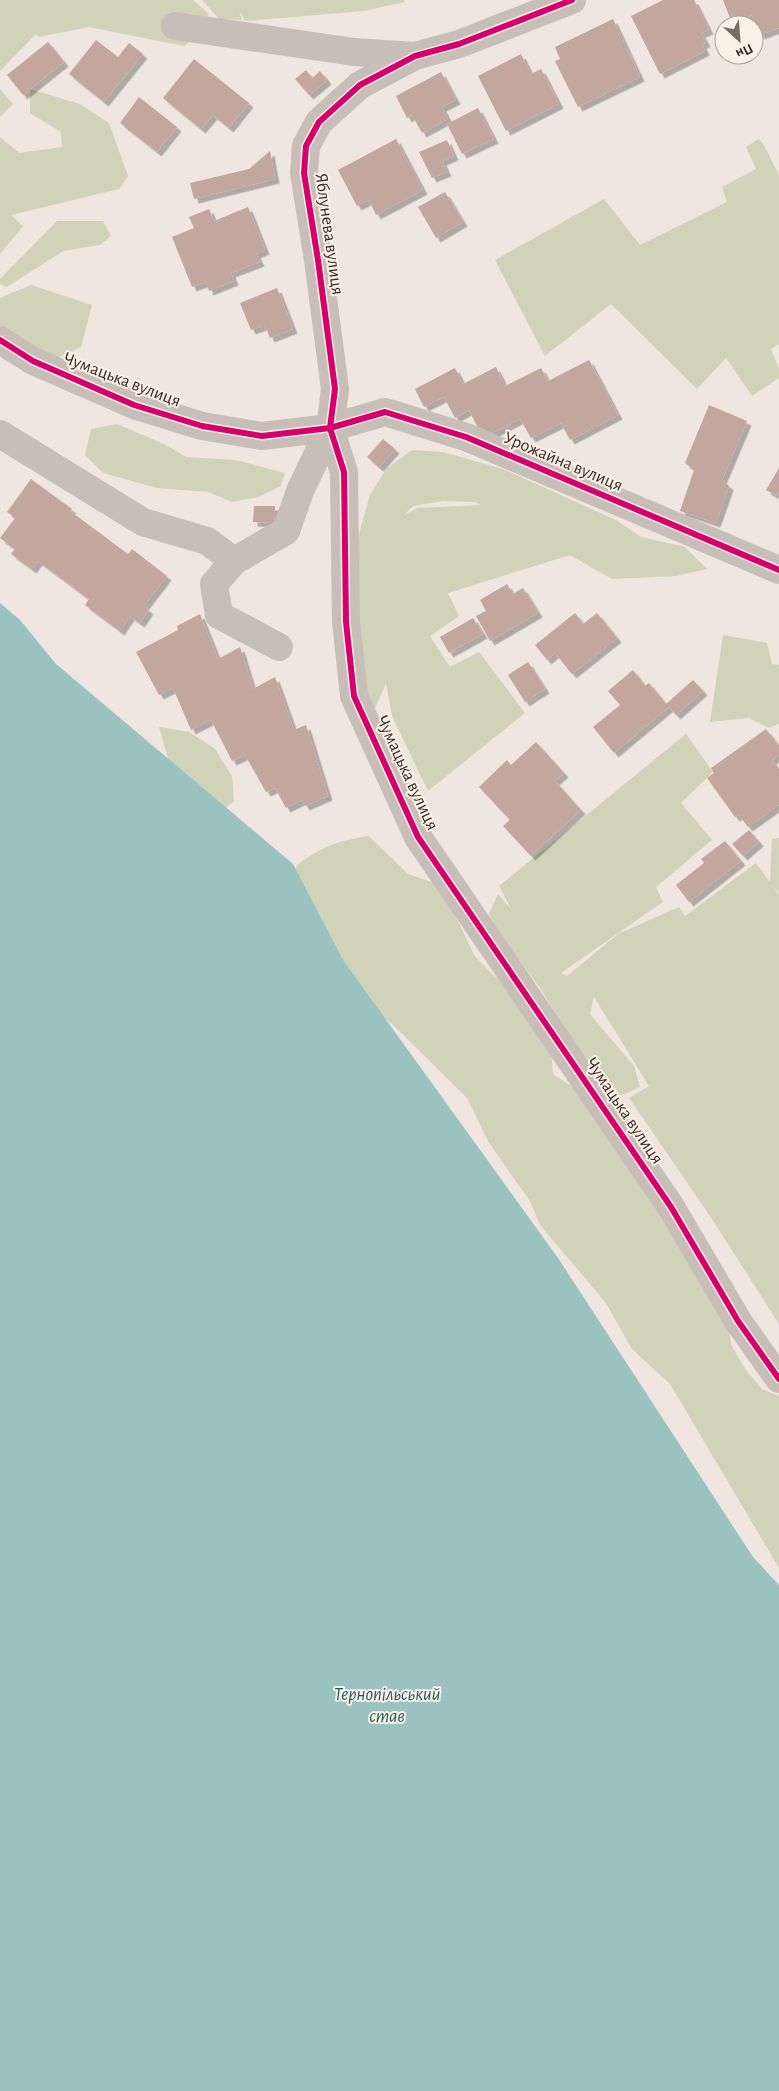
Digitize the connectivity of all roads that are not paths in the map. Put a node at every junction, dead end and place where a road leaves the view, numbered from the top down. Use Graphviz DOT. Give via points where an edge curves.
graph roads {
  1 [pos="572,0"];
  2 [pos="175,26"];
  3 [pos="415,56"];
  4 [pos="0,340"];
  5 [pos="330,428"];
  6 [pos="0,434"];
  7 [pos="234,561"];
  8 [pos="779,570"];
  9 [pos="279,647"];
  10 [pos="779,1379"];
  1 -- 3 [label="street, Яблунева вулиця" via="459,44"];
  2 -- 3 [label="street" via="354,52"];
  3 -- 5 [label="street, Яблунева вулиця" via="360,85 319,122 306,146 304,172 335,389"];
  4 -- 5 [label="street, Чумацька вулиця" via="33,360 134,406 202,426 262,436"];
  5 -- 7 [label="street" via="300,491 286,530"];
  5 -- 8 [label="street, Урожайна вулиця" via="385,412 466,437"];
  5 -- 10 [label="street, Чумацька вулиця" via="344,472 346,622 354,696 418,837 671,1207 738,1321"];
  6 -- 7 [label="street" via="143,522 207,541"];
  7 -- 9 [label="street" via="214,584 219,615"];
}
